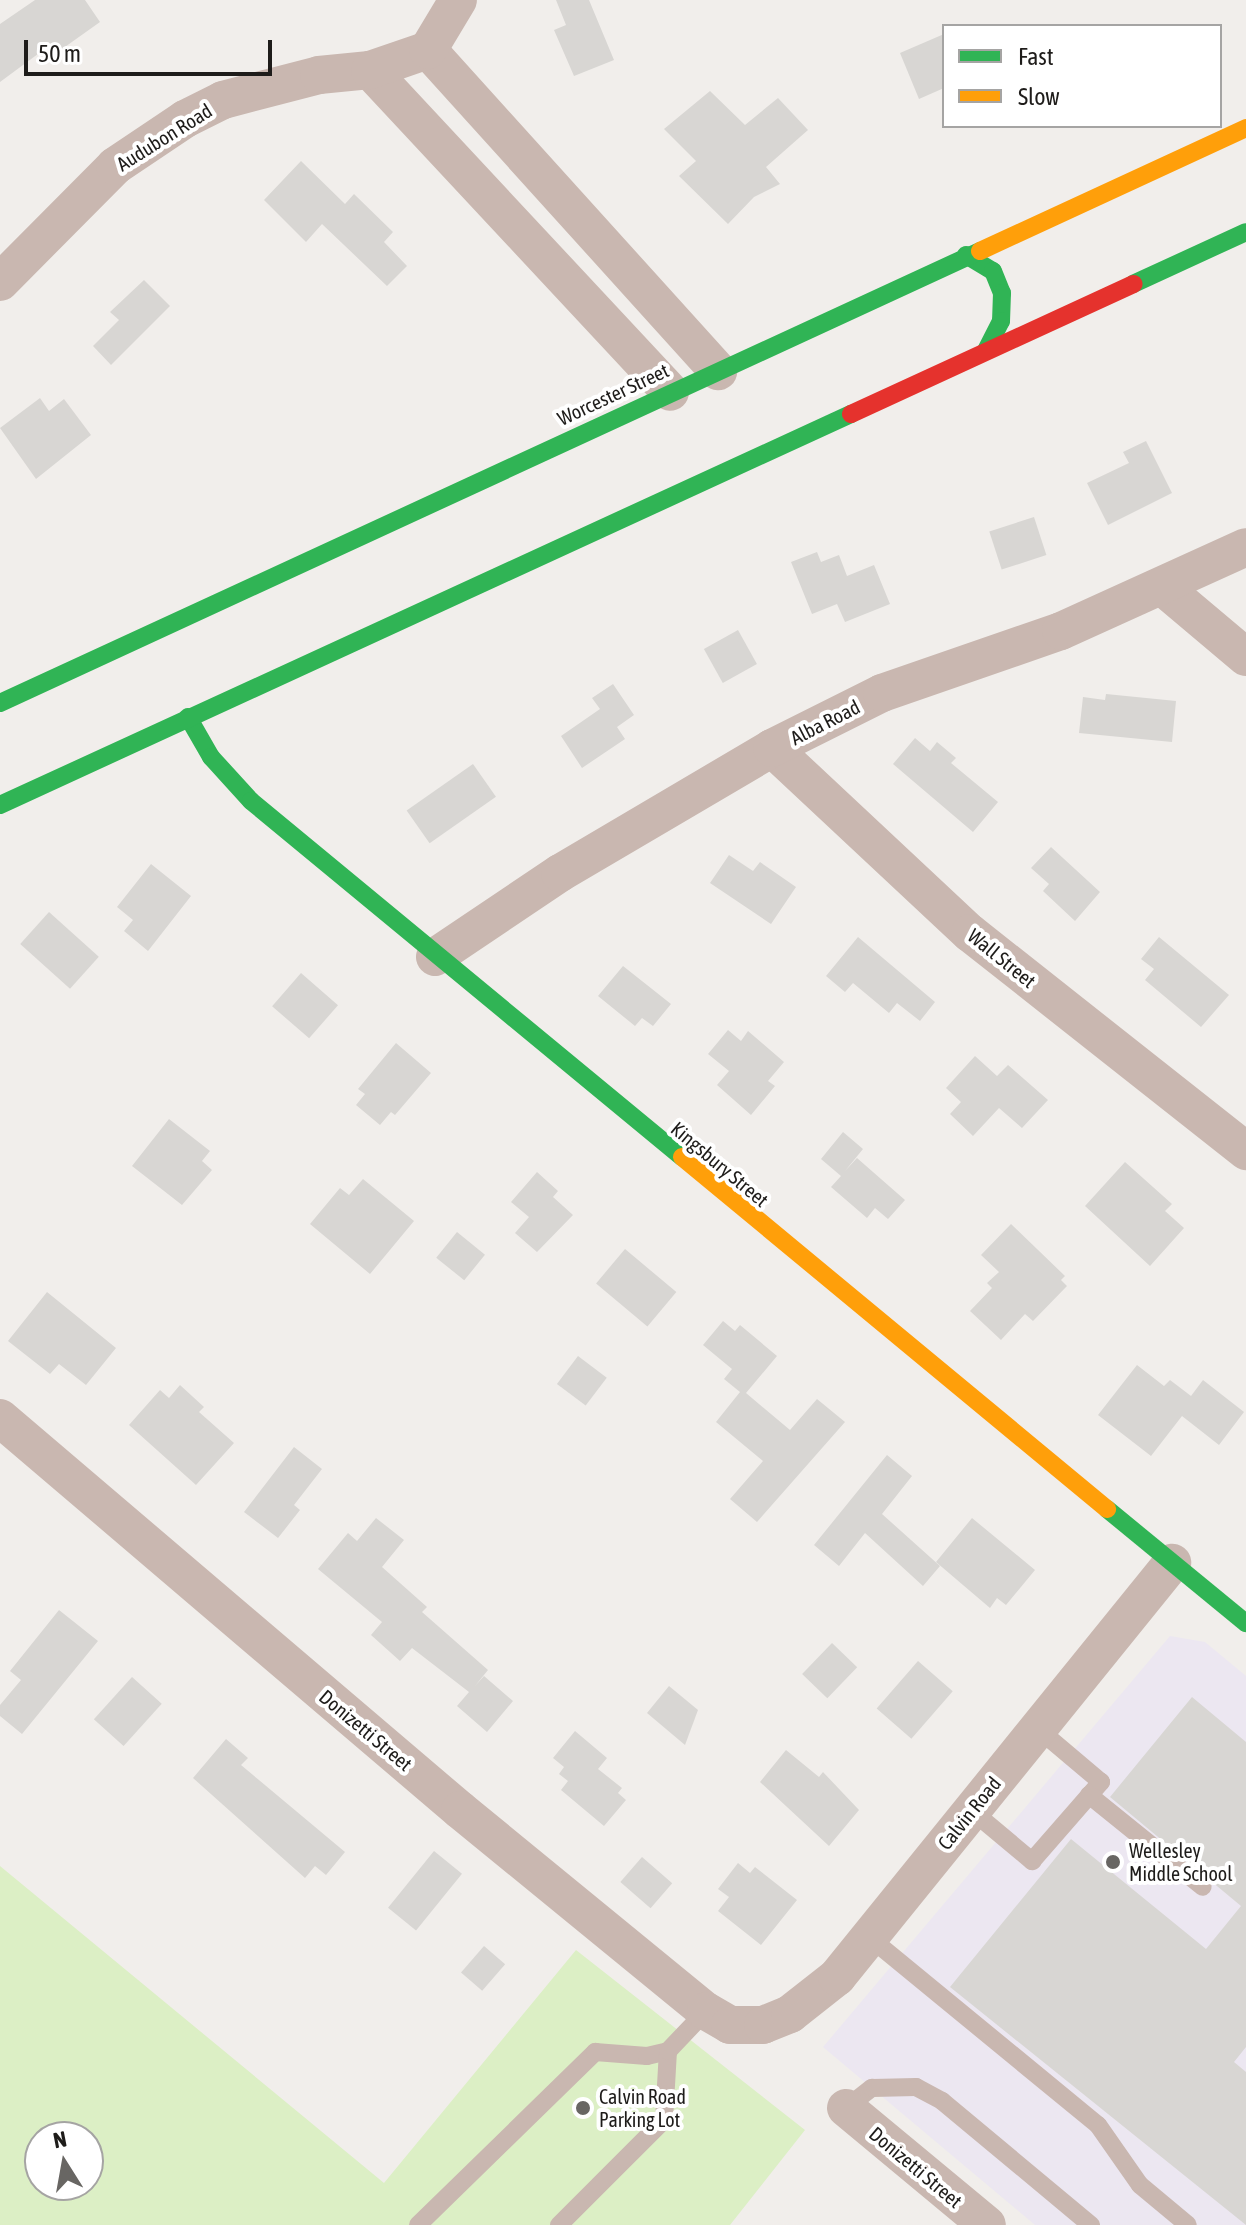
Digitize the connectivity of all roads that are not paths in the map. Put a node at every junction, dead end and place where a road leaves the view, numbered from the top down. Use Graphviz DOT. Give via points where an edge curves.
graph roads {
  1 [pos="458,0"];
  2 [pos="428,50"];
  3 [pos="370,70"];
  4 [pos="1246,128"];
  5 [pos="1246,232"];
  6 [pos="966,255"];
  7 [pos="0,282"];
  8 [pos="986,351"];
  9 [pos="718,371"];
  10 [pos="670,392"];
  11 [pos="1246,547"];
  12 [pos="1164,588"];
  13 [pos="1246,657"];
  14 [pos="0,703"];
  15 [pos="188,717"];
  16 [pos="772,748"];
  17 [pos="0,805"];
  18 [pos="435,957"];
  19 [pos="1246,1151"];
  20 [pos="0,1418"];
  21 [pos="1172,1563"];
  22 [pos="1246,1623"];
  23 [pos="1037,1728"];
  24 [pos="1089,1795"];
  25 [pos="971,1810"];
  26 [pos="1203,1887"];
  27 [pos="869,1937"];
  28 [pos="706,2011"];
  29 [pos="740,2025"];
  30 [pos="668,2051"];
  31 [pos="846,2108"];
  32 [pos="418,2225"];
  33 [pos="559,2225"];
  34 [pos="987,2225"];
  35 [pos="1091,2225"];
  36 [pos="1188,2225"];
  1 -- 2 [label="street"];
  2 -- 3 [label="street, Audubon Road"];
  2 -- 9 [label="street"];
  3 -- 7 [label="street, Audubon Road" via="269,87 185,119 115,166"];
  3 -- 10 [label="street"];
  4 -- 6 [label="main road, Worcester Street"];
  5 -- 8 [label="main road"];
  6 -- 8 [label="main road" via="993,271 1002,293 1001,321"];
  6 -- 9 [label="main road, Worcester Street"];
  8 -- 15 [label="main road"];
  9 -- 10 [label="main road, Worcester Street"];
  10 -- 14 [label="main road, Worcester Street"];
  11 -- 12 [label="street, Alba Road"];
  12 -- 13 [label="street"];
  12 -- 16 [label="street, Alba Road" via="882,693"];
  15 -- 17 [label="main road"];
  15 -- 18 [label="main road, Kingsbury Street" via="240,791"];
  16 -- 18 [label="street, Alba Road" via="560,873"];
  16 -- 19 [label="street, Wall Street" via="970,933"];
  18 -- 21 [label="main road, Kingsbury Street"];
  20 -- 28 [label="street, Donizetti Street"];
  21 -- 22 [label="main road, Kingsbury Street"];
  21 -- 23 [label="street, Calvin Road"];
  23 -- 24 [label="lane" via="1101,1782"];
  23 -- 25 [label="street, Calvin Road"];
  24 -- 25 [label="lane" via="1032,1861"];
  24 -- 26 [label="lane"];
  25 -- 27 [label="street, Calvin Road"];
  27 -- 29 [label="street, Calvin Road" via="837,1977 790,2014 763,2025"];
  27 -- 36 [label="lane" via="1098,2125 1140,2185"];
  28 -- 29 [label="street, Donizetti Street"];
  28 -- 30 [label="lane"];
  30 -- 32 [label="lane" via="647,2056 595,2052"];
  30 -- 33 [label="lane" via="664,2120"];
  31 -- 34 [label="street, Donizetti Street"];
  31 -- 35 [label="lane" via="872,2088 916,2087 942,2101"];
}
